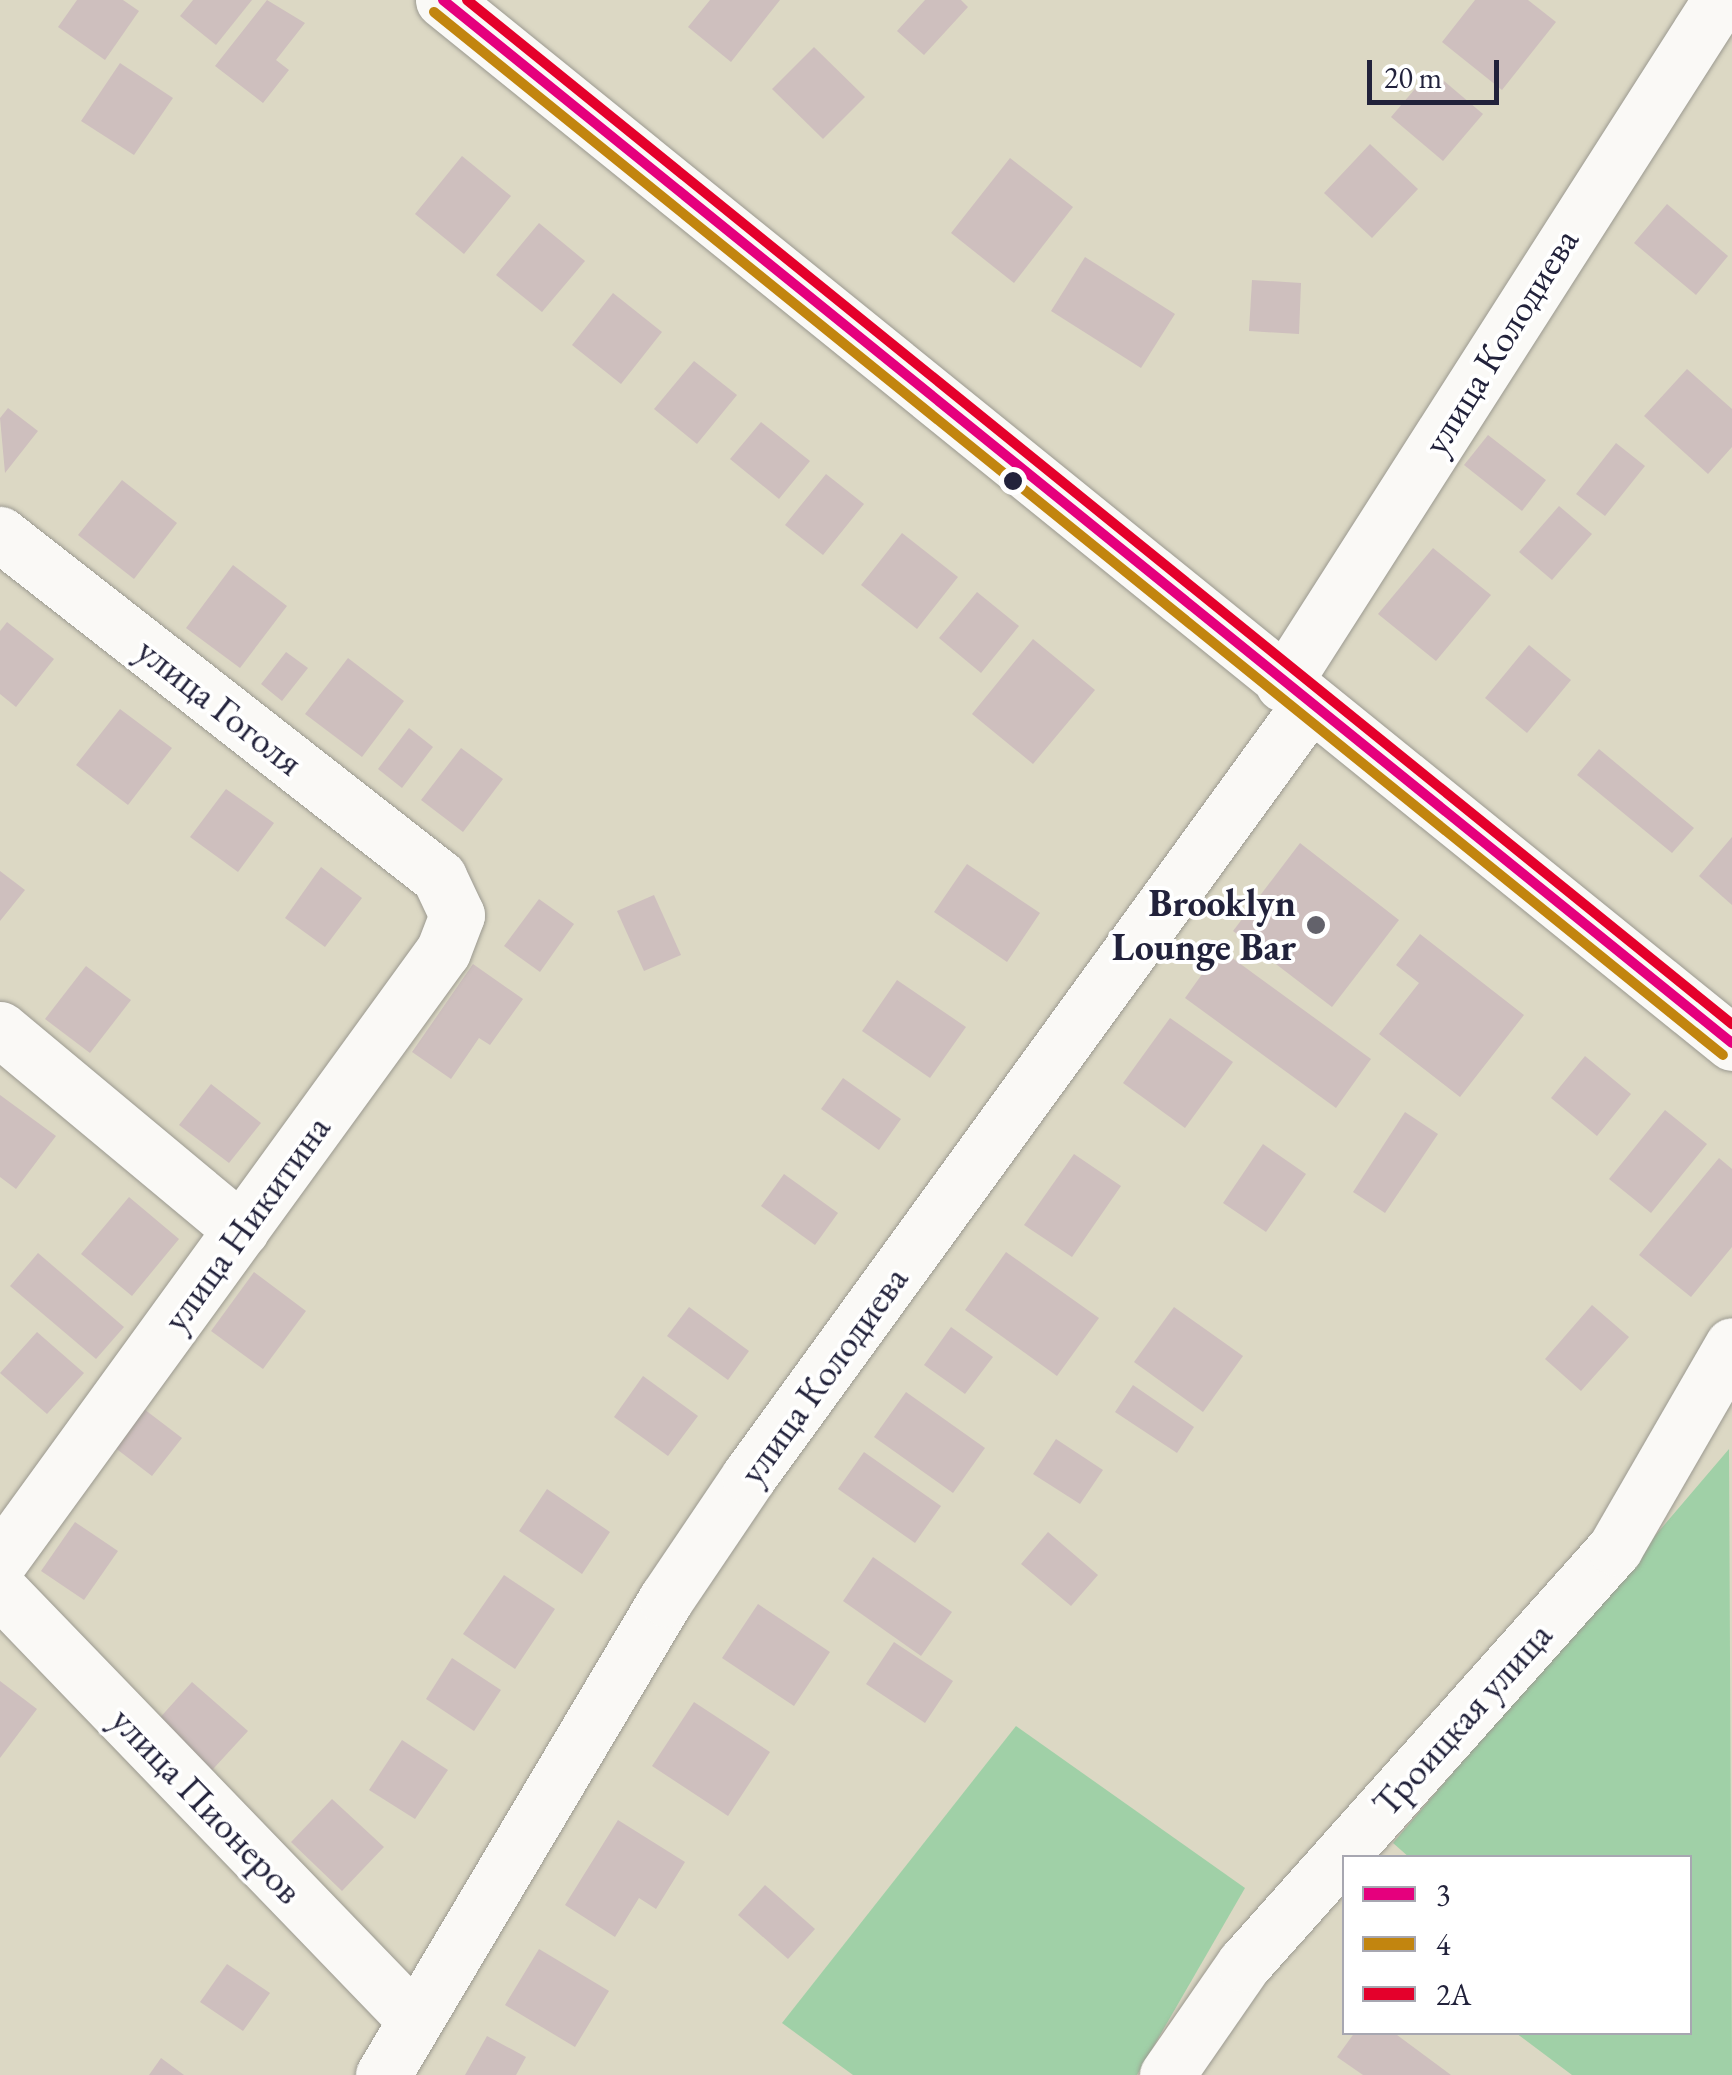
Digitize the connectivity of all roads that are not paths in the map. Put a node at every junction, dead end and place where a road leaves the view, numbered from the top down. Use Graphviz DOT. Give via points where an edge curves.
graph roads {
  1 [pos="443,0"];
  2 [pos="1720,0"];
  3 [pos="0,534"];
  4 [pos="1296,694"];
  5 [pos="440,877"];
  6 [pos="0,1029"];
  7 [pos="1732,1043"];
  8 [pos="241,1230"];
  9 [pos="1732,1345"];
  10 [pos="0,1561"];
  11 [pos="0,1590"];
  12 [pos="414,2019"];
  13 [pos="1183,2068"];
  14 [pos="383,2075"];
  1 -- 4 [label="street"];
  2 -- 4 [label="street, улица Колодиева"];
  3 -- 5 [label="street, улица Гоголя"];
  4 -- 7 [label="street"];
  4 -- 12 [label="street, улица Колодиева" via="666,1599"];
  5 -- 8 [label="street, улица Никитина" via="454,897 454,936"];
  6 -- 8 [label="street"];
  8 -- 10 [label="street, улица Никитина"];
  9 -- 13 [label="street, Троицкая улица" via="1615,1548 1244,1964"];
  11 -- 12 [label="street, улица Пионеров"];
  12 -- 14 [label="street, улица Колодиева"];
}
